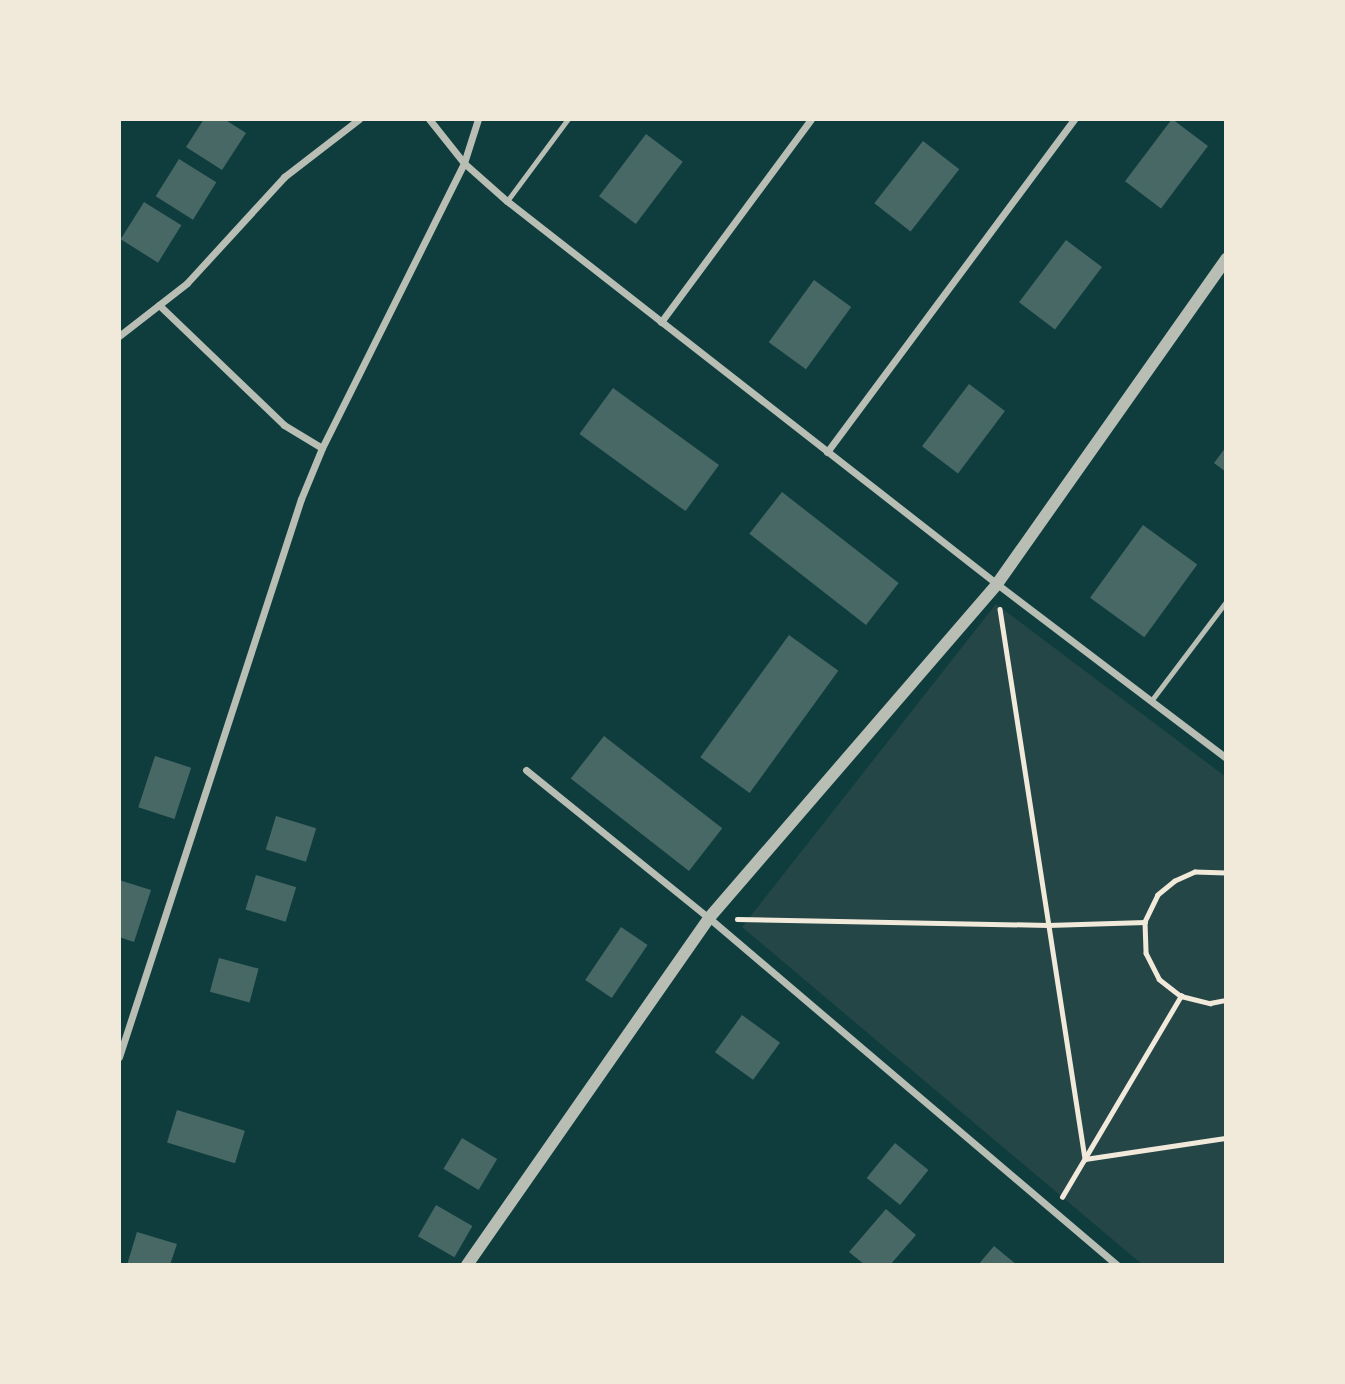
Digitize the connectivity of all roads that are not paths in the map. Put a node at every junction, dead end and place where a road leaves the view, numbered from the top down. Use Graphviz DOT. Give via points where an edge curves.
graph roads {
  1 [pos="359,119"];
  2 [pos="429,119"];
  3 [pos="478,119"];
  4 [pos="568,119"];
  5 [pos="811,119"];
  6 [pos="1074,119"];
  7 [pos="464,163"];
  8 [pos="507,201"];
  9 [pos="1226,259"];
  10 [pos="159,305"];
  11 [pos="661,321"];
  12 [pos="119,336"];
  13 [pos="322,449"];
  14 [pos="827,452"];
  15 [pos="997,584"];
  16 [pos="1226,602"];
  17 [pos="1151,701"];
  18 [pos="1226,758"];
  19 [pos="526,770"];
  20 [pos="709,918"];
  21 [pos="119,1057"];
  22 [pos="467,1265"];
  23 [pos="1117,1265"];
  1 -- 10 [label="street" via="284,177 187,283"];
  2 -- 7 [label="street"];
  3 -- 7 [label="street"];
  4 -- 8 [label="lane"];
  5 -- 11 [label="street"];
  6 -- 14 [label="street"];
  7 -- 8 [label="street"];
  7 -- 13 [label="street"];
  8 -- 11 [label="street"];
  9 -- 15 [label="street"];
  10 -- 12 [label="street"];
  10 -- 13 [label="street" via="284,425"];
  11 -- 14 [label="street"];
  13 -- 21 [label="street" via="274,576"];
  14 -- 15 [label="street"];
  15 -- 17 [label="street"];
  15 -- 20 [label="street"];
  16 -- 17 [label="lane"];
  17 -- 18 [label="street"];
  19 -- 20 [label="street"];
  20 -- 22 [label="street"];
  20 -- 23 [label="street"];
}
